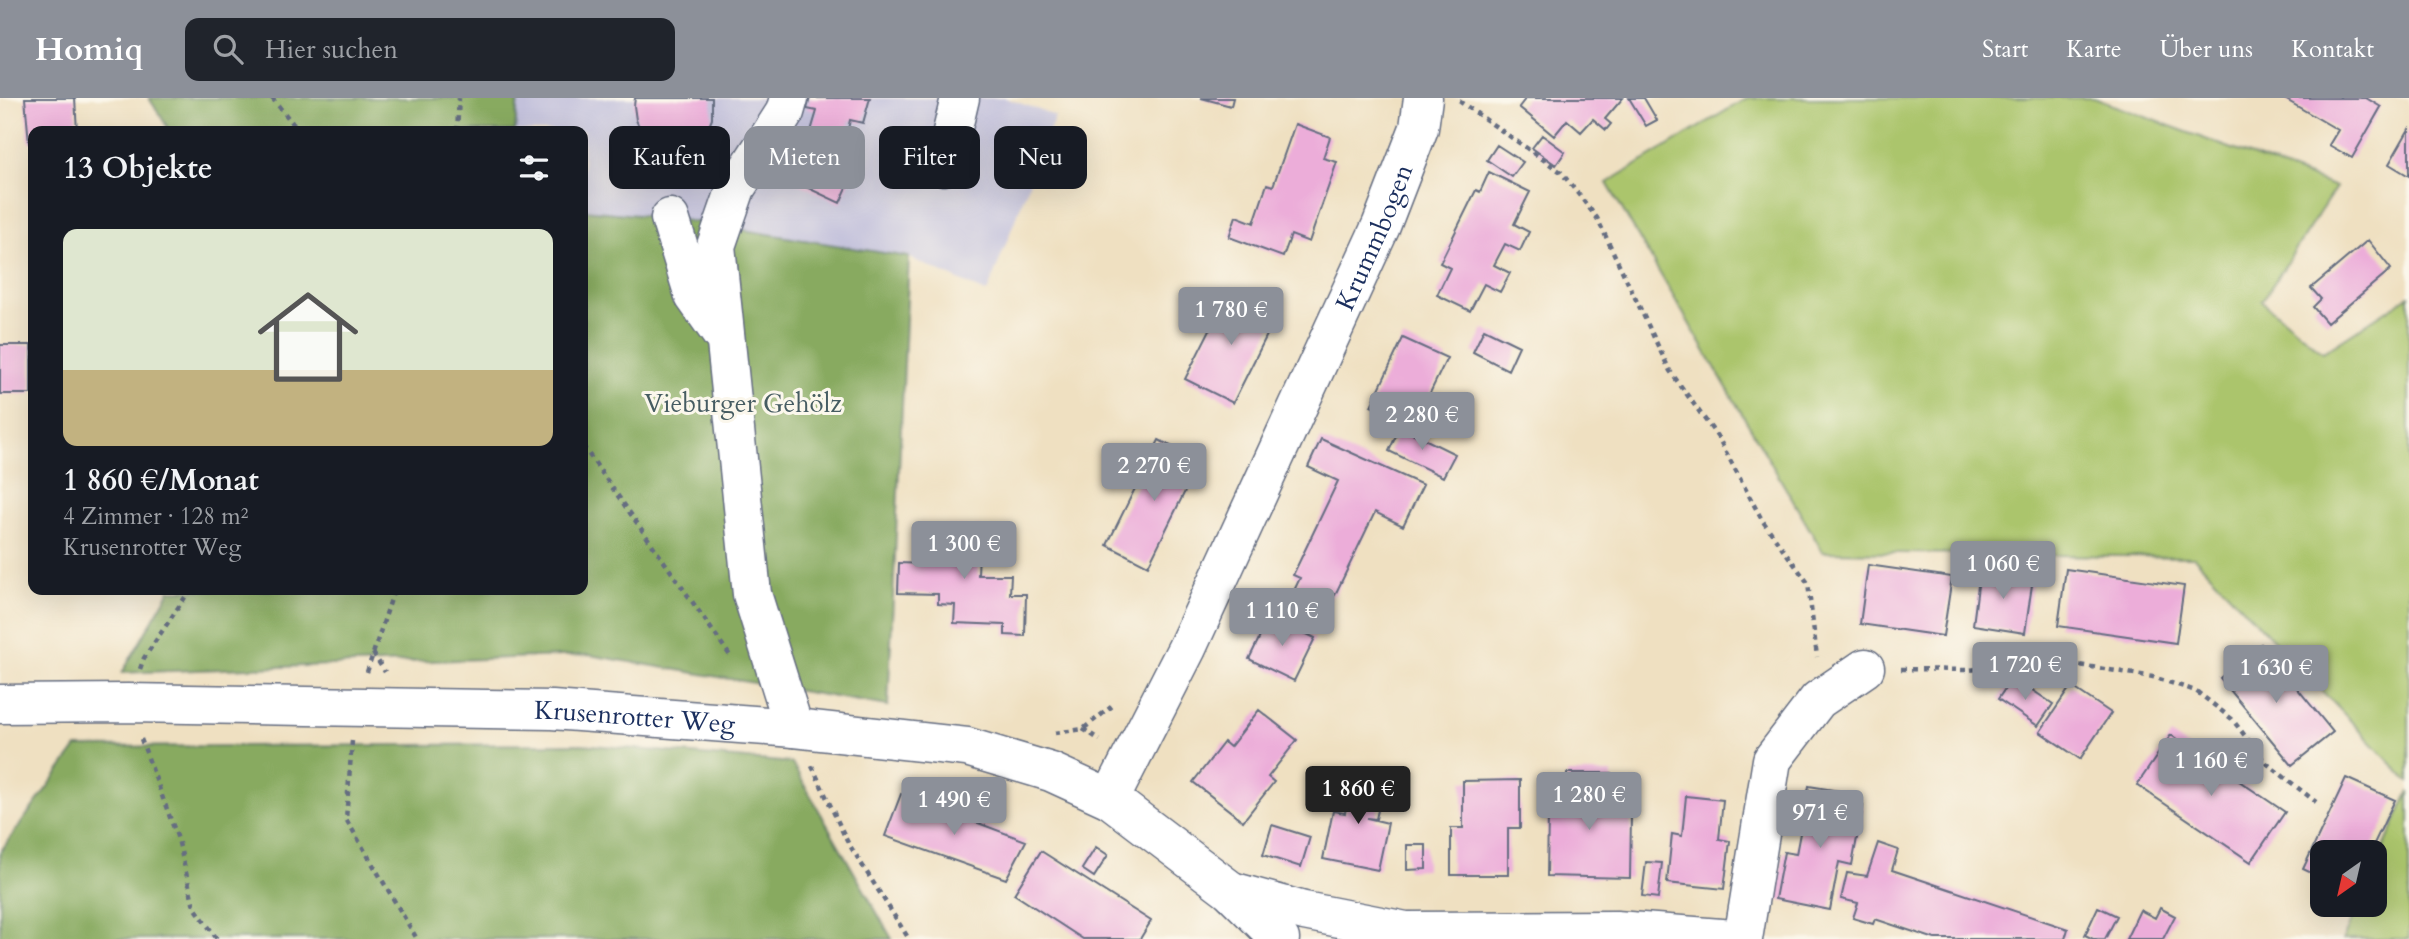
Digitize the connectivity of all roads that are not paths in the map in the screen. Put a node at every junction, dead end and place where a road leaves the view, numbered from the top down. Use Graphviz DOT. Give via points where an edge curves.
graph roads {
  1 [pos="789,98"];
  2 [pos="960,98"];
  3 [pos="1447,98"];
  4 [pos="1421,113"];
  5 [pos="953,126"];
  6 [pos="670,218"];
  7 [pos="725,339"];
  8 [pos="1865,668"];
  9 [pos="0,704"];
  10 [pos="787,727"];
  11 [pos="1110,799"];
  12 [pos="1230,890"];
  13 [pos="1403,935"];
  14 [pos="1280,939"];
  15 [pos="1734,939"];
  16 [pos="1743,939"];
  1 -- 7 [label="street" via="736,188 716,246"];
  2 -- 5 [label="street"];
  3 -- 4 [label="street, Krummbogen"];
  4 -- 11 [label="street, Krummbogen" via="1381,226 1188,648"];
  6 -- 7 [label="street" via="694,296"];
  7 -- 10 [label="street" via="752,594"];
  8 -- 16 [label="street" via="1818,700 1772,760"];
  9 -- 10 [label="street, Krusenrotter Weg" via="552,710"];
  10 -- 11 [label="street, Krusenrotter Weg" via="967,747 1051,772"];
  11 -- 12 [label="street, Krusenrotter Weg"];
  12 -- 13 [label="street, Krusenrotter Weg"];
  12 -- 14 [label="street, Krusenrotter Weg"];
  13 -- 15 [label="street, Krusenrotter Weg" via="1616,930"];
}
